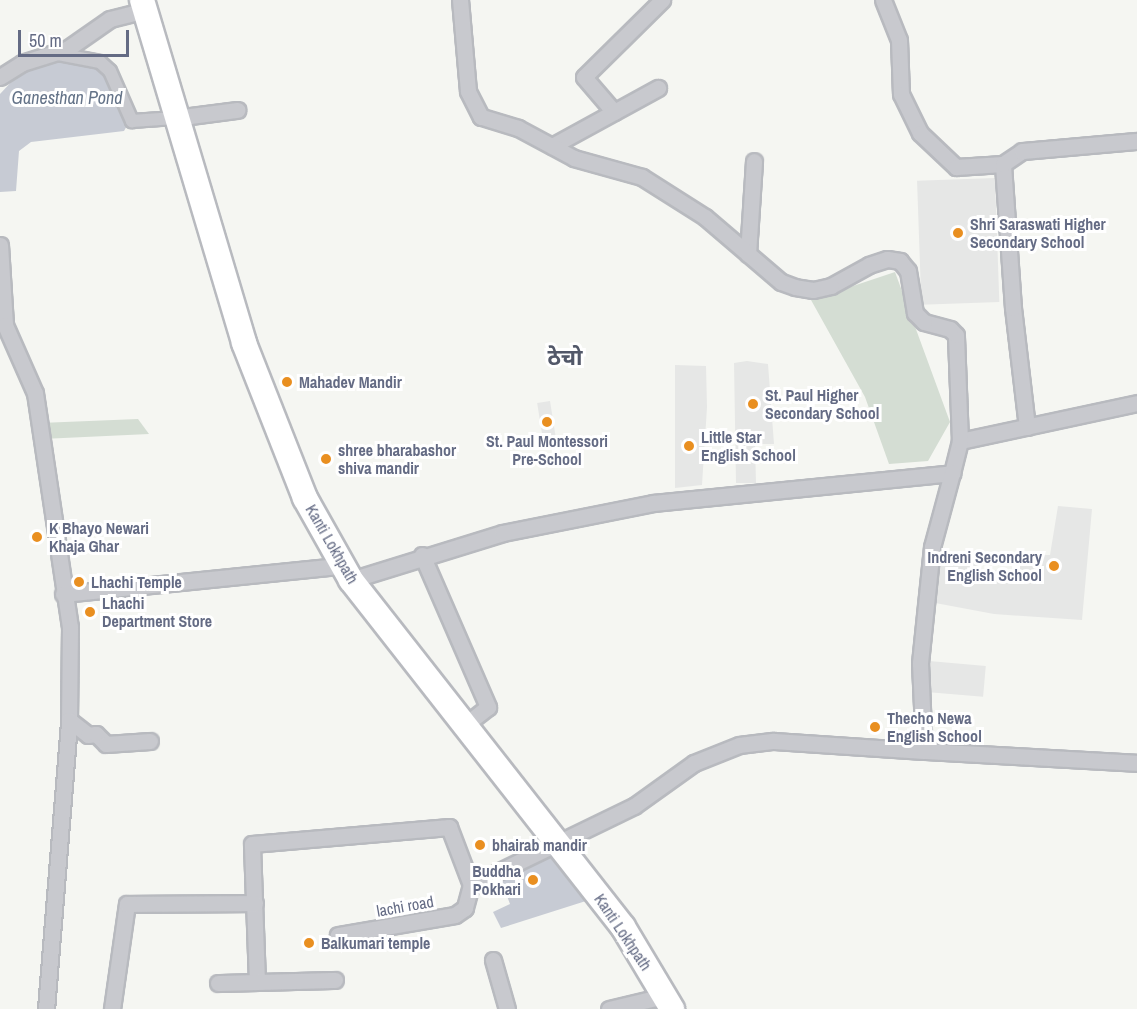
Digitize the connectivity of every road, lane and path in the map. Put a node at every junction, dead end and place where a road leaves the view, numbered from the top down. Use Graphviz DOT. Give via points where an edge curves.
graph roads {
  1 [pos="460,0"];
  2 [pos="662,0"];
  3 [pos="884,0"];
  4 [pos="144,5"];
  5 [pos="53,53"];
  6 [pos="0,77"];
  7 [pos="658,88"];
  8 [pos="237,110"];
  9 [pos="614,112"];
  10 [pos="175,118"];
  11 [pos="1137,141"];
  12 [pos="552,146"];
  13 [pos="754,161"];
  14 [pos="1003,164"];
  15 [pos="0,245"];
  16 [pos="748,254"];
  17 [pos="1137,403"];
  18 [pos="1027,427"];
  19 [pos="960,441"];
  20 [pos="952,473"];
  21 [pos="422,555"];
  22 [pos="346,573"];
  23 [pos="63,594"];
  24 [pos="69,720"];
  25 [pos="465,725"];
  26 [pos="150,741"];
  27 [pos="924,751"];
  28 [pos="1137,764"];
  29 [pos="558,844"];
  30 [pos="471,892"];
  31 [pos="255,903"];
  32 [pos="338,935"];
  33 [pos="493,960"];
  34 [pos="334,980"];
  35 [pos="257,982"];
  36 [pos="218,983"];
  37 [pos="668,1002"];
  38 [pos="46,1009"];
  39 [pos="112,1009"];
  40 [pos="507,1009"];
  41 [pos="609,1009"];
  1 -- 12 [label="street" via="473,107 481,117 518,128"];
  2 -- 9 [label="street" via="584,77"];
  3 -- 14 [label="street" via="898,40 901,94 920,133 956,167"];
  4 -- 5 [label="street" via="110,19 68,49"];
  4 -- 10 [label="main road, Kanti Lokhpath"];
  5 -- 6 [label="street" via="22,63"];
  5 -- 10 [label="street" via="100,62 110,71 132,121"];
  7 -- 9 [label="street"];
  8 -- 10 [label="street"];
  9 -- 12 [label="street"];
  10 -- 22 [label="main road, Kanti Lokhpath" via="244,343 305,498"];
  11 -- 14 [label="street" via="1022,151"];
  12 -- 16 [label="street" via="574,158 642,177 705,217"];
  13 -- 16 [label="street"];
  14 -- 18 [label="street" via="1013,308"];
  15 -- 23 [label="street" via="5,325 35,393"];
  16 -- 19 [label="street" via="780,282 813,290 831,286 887,259 900,261 908,272 915,314 924,322 950,329 956,335"];
  17 -- 18 [label="street"];
  18 -- 19 [label="street"];
  19 -- 20 [label="street"];
  20 -- 21 [label="street" via="653,503 503,533"];
  20 -- 27 [label="street" via="932,547 920,663"];
  21 -- 22 [label="street"];
  21 -- 25 [label="street" via="488,707"];
  22 -- 23 [label="street"];
  22 -- 25 [label="main road, Kanti Lokhpath"];
  23 -- 24 [label="street" via="70,627"];
  24 -- 26 [label="street" via="106,744"];
  24 -- 38 [label="street"];
  25 -- 29 [label="main road, Kanti Lokhpath"];
  27 -- 28 [label="street, lachi road"];
  27 -- 29 [label="street, lachi road" via="774,741 739,745 694,764 634,806"];
  29 -- 30 [label="street, lachi road"];
  29 -- 37 [label="main road, Kanti Lokhpath" via="623,927"];
  30 -- 31 [label="street" via="449,827 252,844"];
  30 -- 32 [label="street, lachi road" via="455,915"];
  31 -- 35 [label="street"];
  31 -- 39 [label="street" via="127,904"];
  33 -- 40 [label="street"];
  34 -- 35 [label="street"];
  35 -- 36 [label="street"];
  37 -- 41 [label="street"];
}
